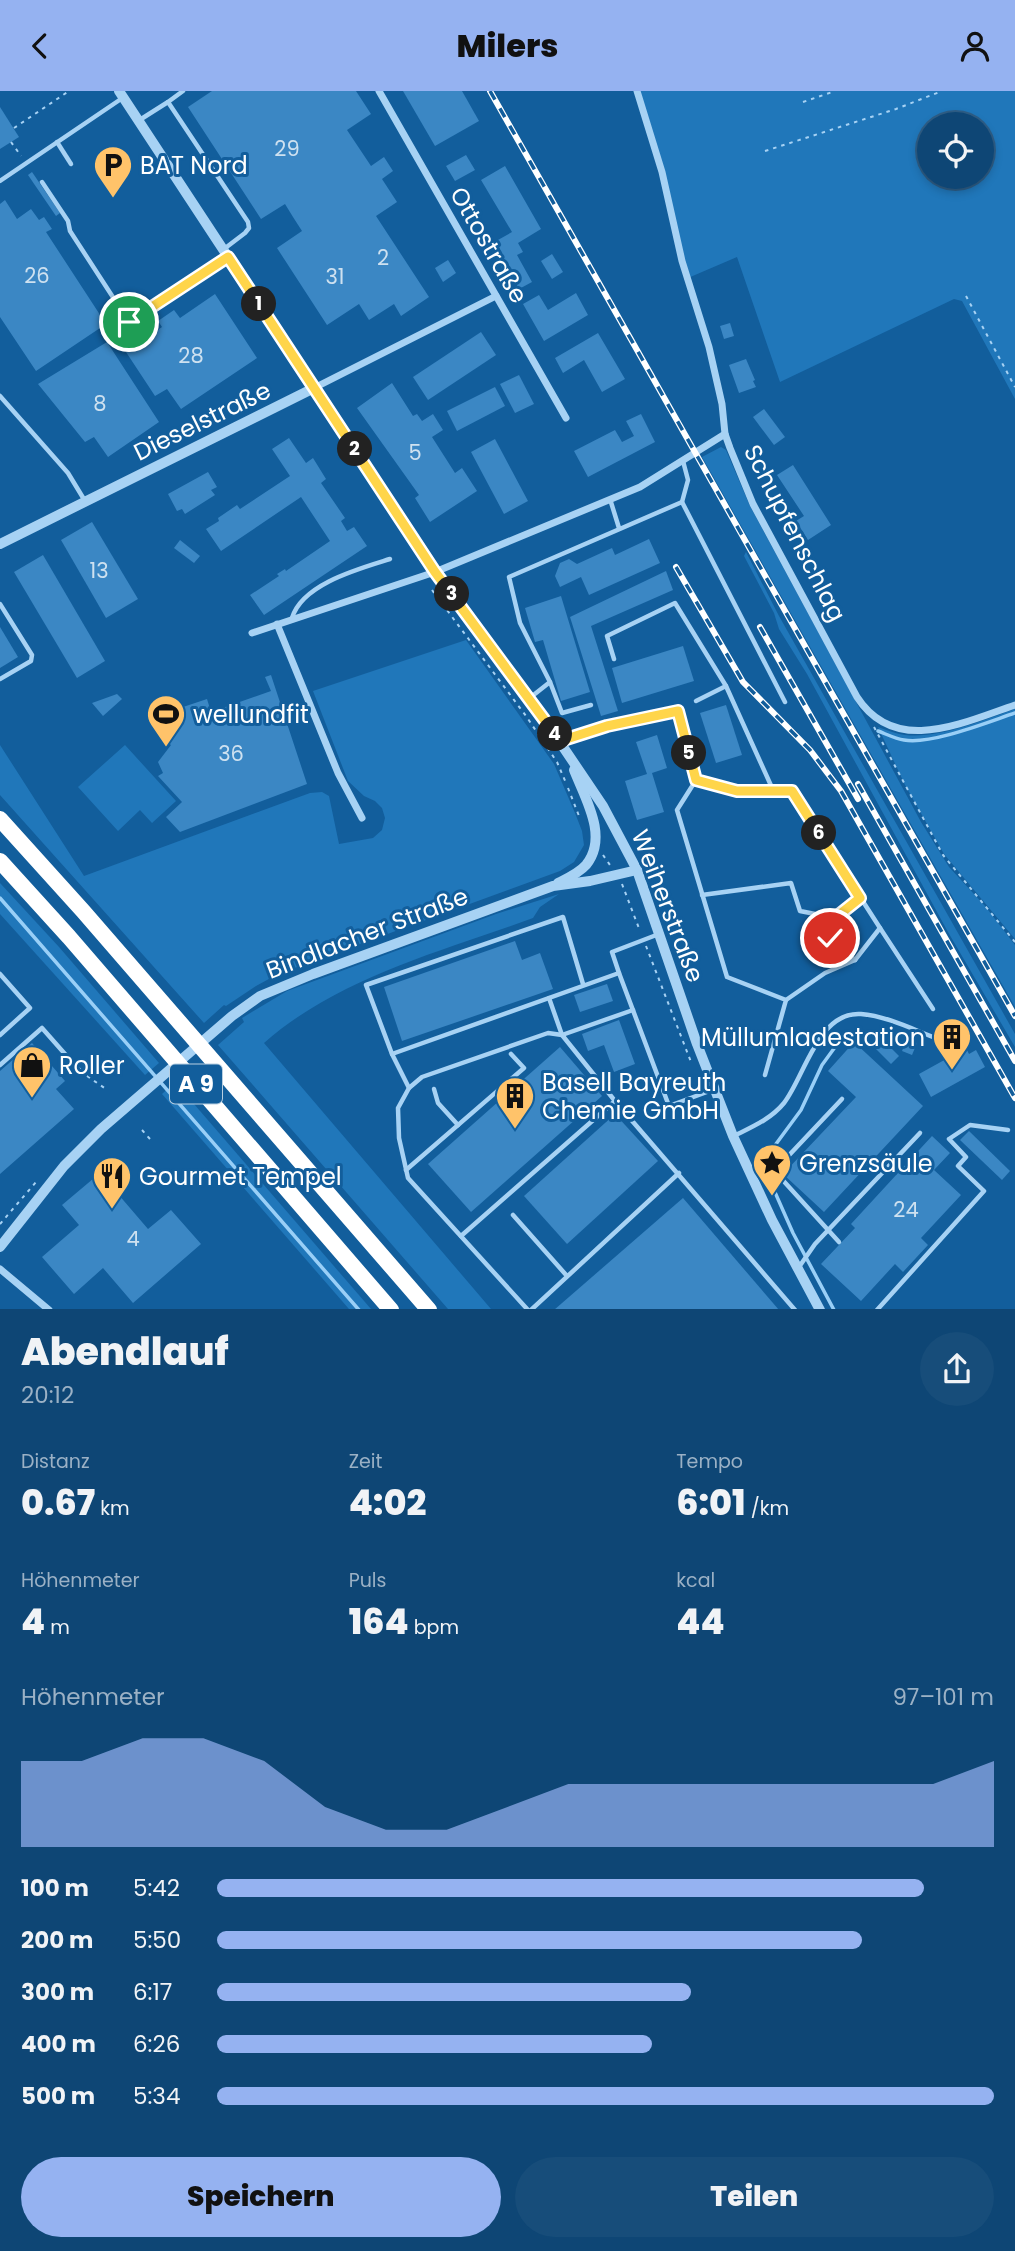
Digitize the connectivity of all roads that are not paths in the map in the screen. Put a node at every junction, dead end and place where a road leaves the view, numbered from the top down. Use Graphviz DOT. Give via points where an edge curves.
graph roads {
  1 [pos="183,91"];
  2 [pos="379,91"];
  3 [pos="637,91"];
  4 [pos="121,94"];
  5 [pos="168,102"];
  6 [pos="138,121"];
  7 [pos="57,142"];
  8 [pos="71,164"];
  9 [pos="0,181"];
  10 [pos="43,182"];
  11 [pos="225,253"];
  12 [pos="496,296"];
  13 [pos="314,388"];
  14 [pos="0,396"];
  15 [pos="566,418"];
  16 [pos="725,434"];
  17 [pos="683,461"];
  18 [pos="610,499"];
  19 [pos="85,502"];
  20 [pos="681,502"];
  21 [pos="619,528"];
  22 [pos="0,544"];
  23 [pos="390,559"];
  24 [pos="435,572"];
  25 [pos="0,604"];
  26 [pos="292,619"];
  27 [pos="276,624"];
  28 [pos="252,633"];
  29 [pos="614,659"];
  30 [pos="0,679"];
  31 [pos="550,682"];
  32 [pos="726,686"];
  33 [pos="530,698"];
  34 [pos="696,701"];
  35 [pos="785,702"];
  36 [pos="591,705"];
  37 [pos="1015,705"];
  38 [pos="563,745"];
  39 [pos="696,780"];
  40 [pos="773,790"];
  41 [pos="362,818"];
  42 [pos="0,819"];
  43 [pos="0,861"];
  44 [pos="637,870"];
  45 [pos="553,886"];
  46 [pos="702,895"];
  47 [pos="860,898"];
  48 [pos="835,918"];
  49 [pos="880,928"];
  50 [pos="660,934"];
  51 [pos="855,960"];
  52 [pos="619,973"];
  53 [pos="0,974"];
  54 [pos="583,985"];
  55 [pos="549,998"];
  56 [pos="786,1000"];
  57 [pos="933,1009"];
  58 [pos="633,1010"];
  59 [pos="0,1035"];
  60 [pos="562,1035"];
  61 [pos="938,1039"];
  62 [pos="511,1053"];
  63 [pos="392,1054"];
  64 [pos="0,1065"];
  65 [pos="80,1071"];
  66 [pos="765,1075"];
  67 [pos="409,1088"];
  68 [pos="434,1089"];
  69 [pos="715,1089"];
  70 [pos="842,1099"];
  71 [pos="615,1101"];
  72 [pos="458,1125"];
  73 [pos="1008,1130"];
  74 [pos="920,1133"];
  75 [pos="733,1136"];
  76 [pos="406,1170"];
  77 [pos="679,1173"];
  78 [pos="513,1215"];
  79 [pos="827,1231"];
  80 [pos="461,1236"];
  81 [pos="839,1242"];
  82 [pos="0,1247"];
  83 [pos="799,1266"];
  84 [pos="0,1269"];
  85 [pos="567,1276"];
  86 [pos="48,1309"];
  87 [pos="390,1309"];
  88 [pos="428,1309"];
  89 [pos="529,1309"];
  90 [pos="531,1309"];
  91 [pos="794,1309"];
  92 [pos="820,1309"];
  93 [pos="878,1309"];
  1 -- 5 [label="lane"];
  2 -- 12 [label="street, Ottostraße"];
  3 -- 16 [label="street, Schupfenschlag" via="709,347"];
  4 -- 6 [label="street, Weiherstraße"];
  4 -- 7 [label="lane"];
  5 -- 6 [label="lane"];
  5 -- 11 [label="lane" via="248,222 245,233"];
  6 -- 11 [label="street, Weiherstraße"];
  7 -- 8 [label="lane"];
  7 -- 9 [label="lane"];
  10 -- 11 [label="lane" via="129,322"];
  11 -- 13 [label="street, Weiherstraße"];
  12 -- 13 [label="street, Dieselstraße"];
  12 -- 15 [label="street, Ottostraße"];
  13 -- 19 [label="street, Dieselstraße"];
  13 -- 24 [label="street, Weiherstraße"];
  14 -- 19 [label="lane" via="68,473"];
  16 -- 17 [label="street"];
  16 -- 37 [label="street, Schupfenschlag" via="753,504 871,716 889,727 921,731"];
  17 -- 18 [label="street"];
  17 -- 20 [label="lane" via="688,480"];
  18 -- 21 [label="lane"];
  18 -- 24 [label="street"];
  19 -- 22 [label="street, Dieselstraße"];
  20 -- 21 [label="lane"];
  20 -- 35 [label="lane"];
  21 -- 31 [label="lane" via="509,577 520,623"];
  23 -- 26 [label="lane" via="338,576 296,605"];
  24 -- 26 [label="street"];
  24 -- 33 [label="street, Weiherstraße"];
  25 -- 30 [label="lane" via="32,655 31,661"];
  26 -- 27 [label="street"];
  27 -- 28 [label="street"];
  27 -- 41 [label="street" via="338,773"];
  29 -- 32 [label="lane" via="607,636 675,603"];
  31 -- 33 [label="lane"];
  31 -- 36 [label="lane" via="562,713"];
  32 -- 34 [label="lane"];
  32 -- 40 [label="lane"];
  33 -- 38 [label="street, Weiherstraße"];
  38 -- 39 [label="lane" via="607,726 678,711"];
  38 -- 44 [label="street, Weiherstraße"];
  38 -- 45 [label="street" via="596,835 591,857 580,871"];
  39 -- 40 [label="lane" via="737,791"];
  39 -- 46 [label="lane" via="677,810"];
  40 -- 47 [label="lane" via="792,791"];
  42 -- 88 [label="highway, A 9"];
  43 -- 87 [label="highway, A 9"];
  44 -- 45 [label="street, Bindlacher Straße"];
  44 -- 50 [label="street, Weiherstraße"];
  45 -- 82 [label="street, Bindlacher Straße" via="260,996 101,1129 64,1165"];
  46 -- 48 [label="lane" via="791,883 800,911"];
  46 -- 56 [label="lane" via="727,977"];
  47 -- 48 [label="lane"];
  47 -- 49 [label="lane"];
  48 -- 51 [label="lane" via="830,938"];
  49 -- 51 [label="lane"];
  49 -- 57 [label="lane"];
  50 -- 52 [label="lane" via="612,952"];
  50 -- 69 [label="street, Weiherstraße"];
  51 -- 56 [label="lane" via="825,973"];
  52 -- 54 [label="lane"];
  52 -- 58 [label="lane"];
  53 -- 59 [label="lane" via="30,1009"];
  54 -- 55 [label="lane"];
  54 -- 63 [label="lane" via="563,917 366,985"];
  55 -- 60 [label="lane"];
  55 -- 63 [label="lane"];
  56 -- 66 [label="lane"];
  58 -- 60 [label="lane"];
  58 -- 69 [label="lane" via="669,1106"];
  60 -- 67 [label="lane" via="548,1033 422,1077"];
  60 -- 71 [label="lane"];
  61 -- 75 [label="lane" via="879,1017 859,1014 841,1018 825,1031 783,1104"];
  62 -- 72 [label="lane" via="524,1068"];
  63 -- 67 [label="lane"];
  64 -- 65 [label="lane" via="42,1028"];
  67 -- 76 [label="lane" via="398,1108"];
  68 -- 72 [label="lane" via="438,1103"];
  69 -- 75 [label="street, Weiherstraße"];
  70 -- 79 [label="lane" via="777,1168"];
  71 -- 77 [label="lane"];
  71 -- 80 [label="lane"];
  72 -- 76 [label="lane"];
  73 -- 93 [label="lane" via="970,1125 949,1139 966,1157 958,1166 984,1191"];
  74 -- 79 [label="lane"];
  75 -- 83 [label="street, Weiherstraße"];
  76 -- 80 [label="lane" via="408,1178"];
  77 -- 85 [label="lane"];
  77 -- 91 [label="lane"];
  78 -- 85 [label="lane"];
  79 -- 81 [label="lane"];
  79 -- 83 [label="lane"];
  80 -- 89 [label="lane"];
  83 -- 92 [label="street, Weiherstraße"];
  84 -- 86 [label="street"];
  85 -- 90 [label="lane"];
}
